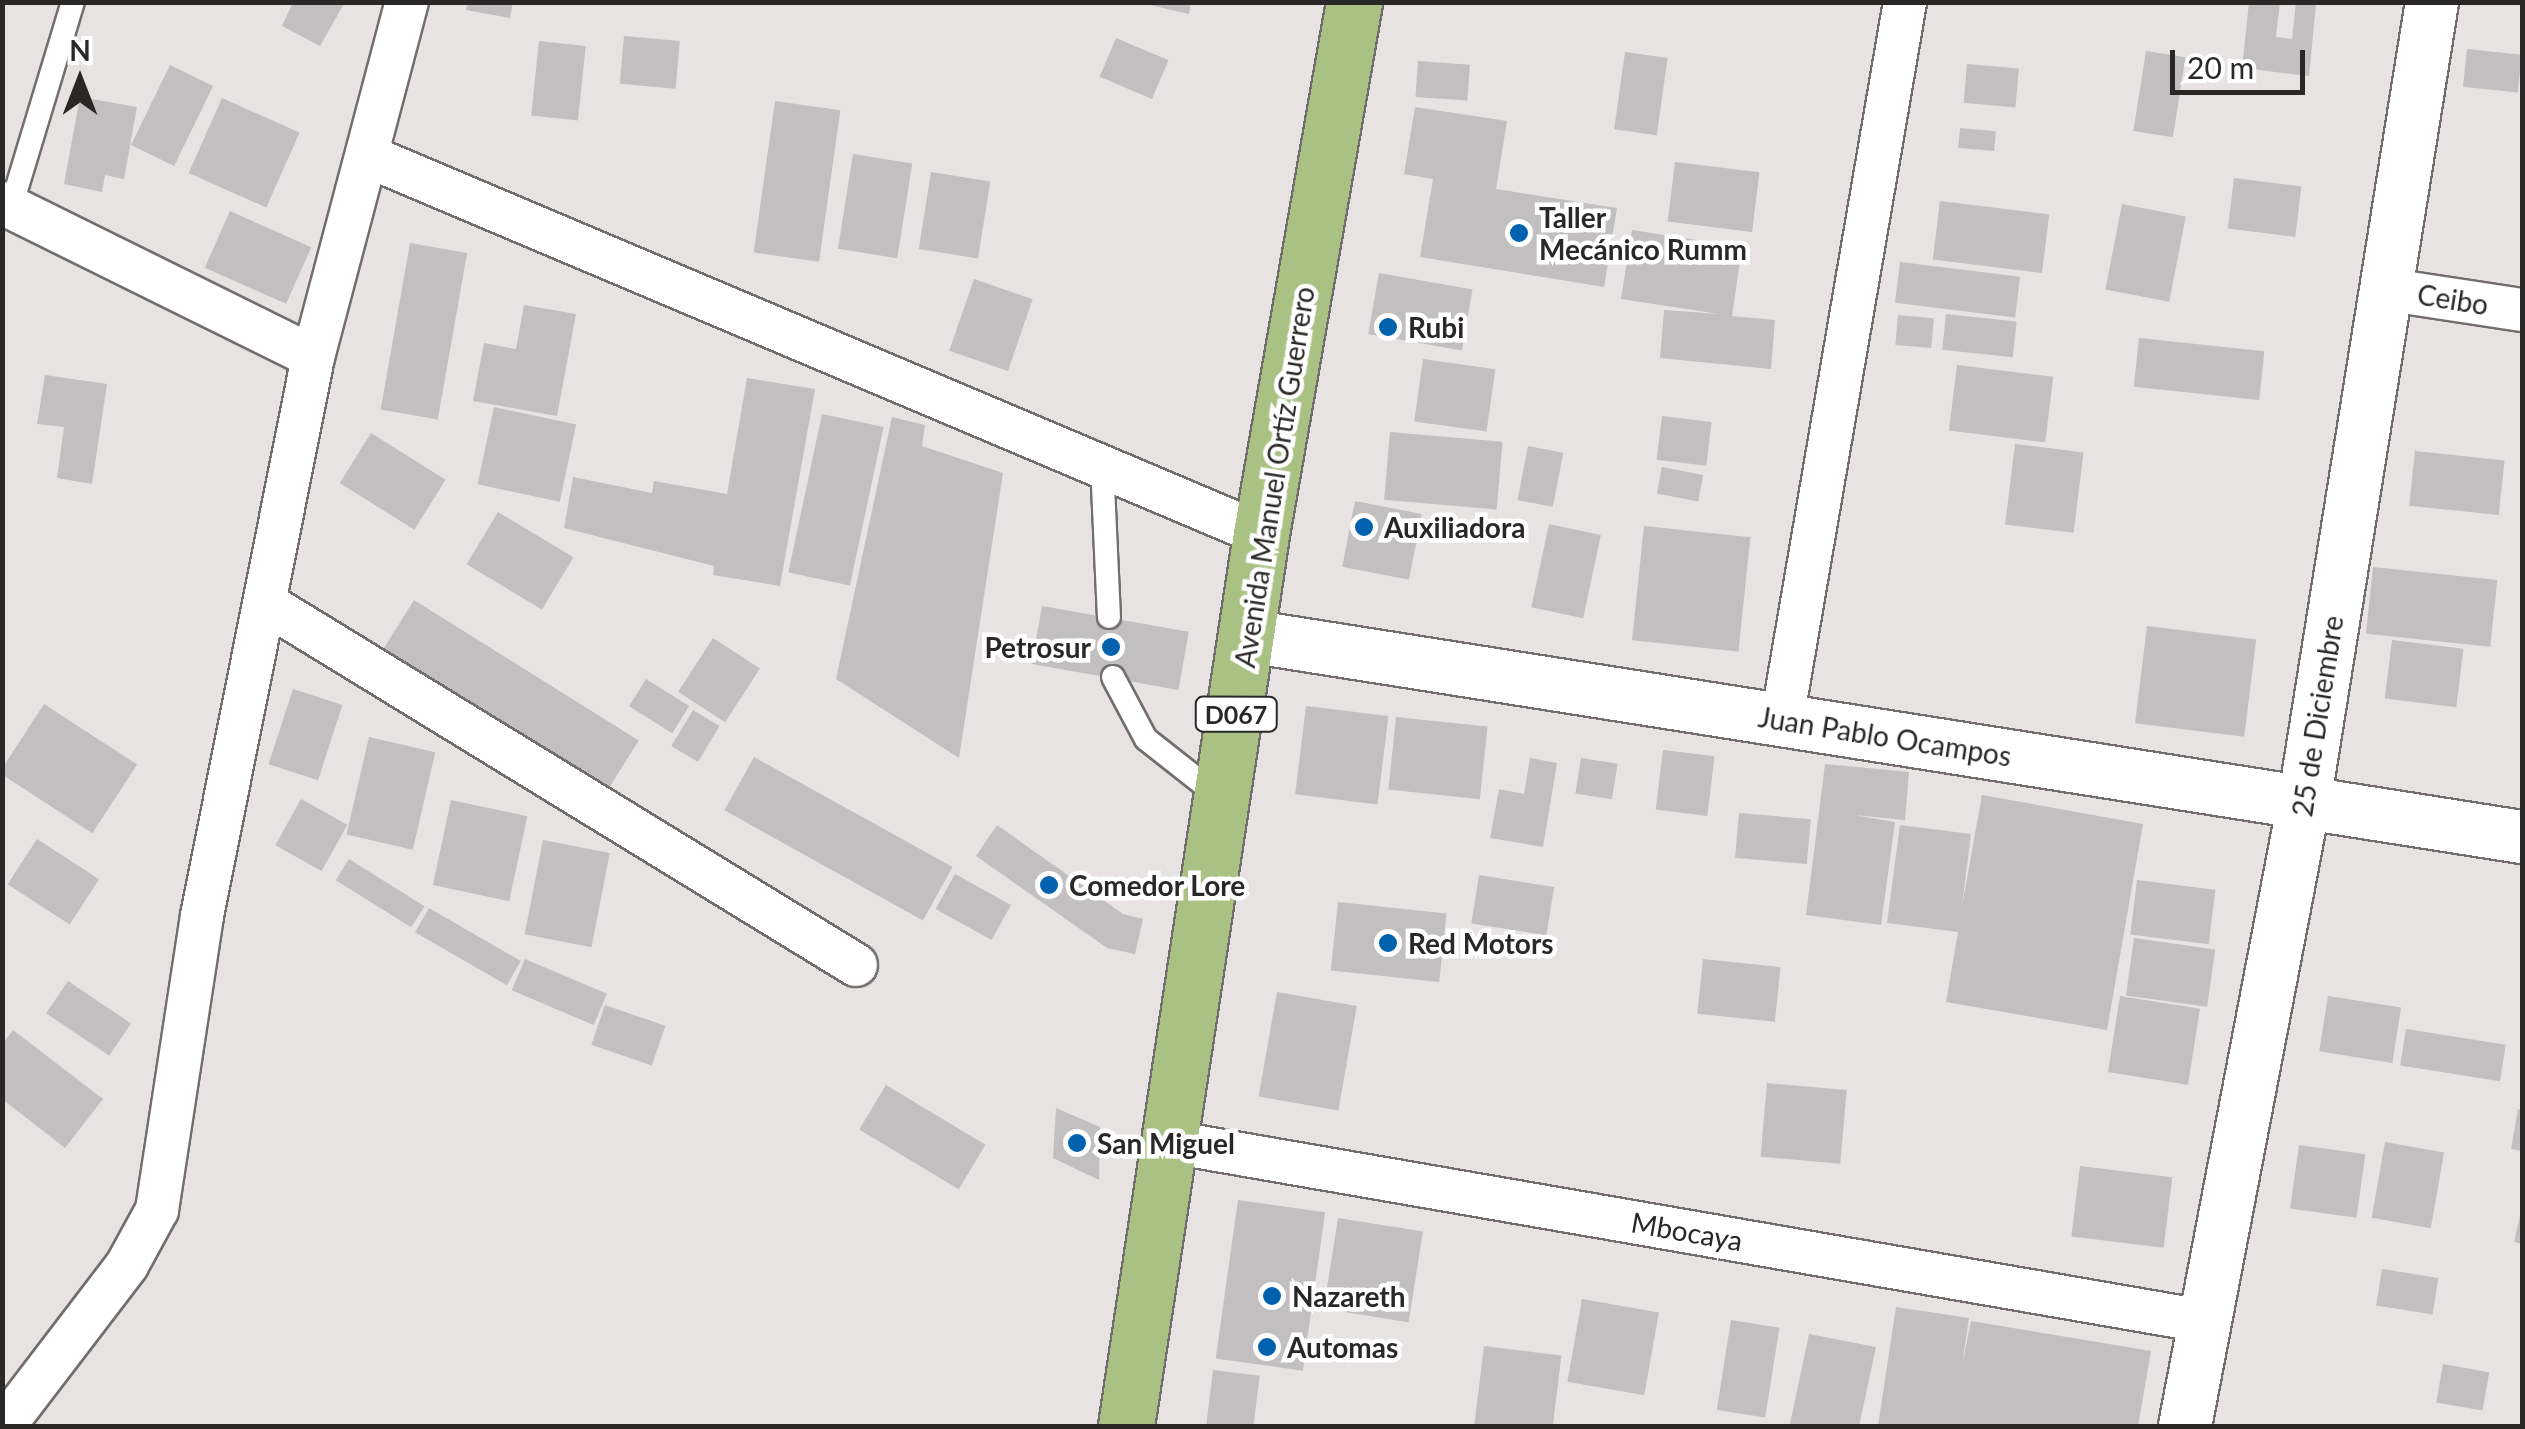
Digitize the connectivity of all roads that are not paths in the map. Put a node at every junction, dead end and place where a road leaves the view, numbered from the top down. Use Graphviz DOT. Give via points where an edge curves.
graph roads {
  1 [pos="72,2"];
  2 [pos="407,2"];
  3 [pos="1354,2"];
  4 [pos="1905,2"];
  5 [pos="2432,2"];
  6 [pos="370,157"];
  7 [pos="7,205"];
  8 [pos="2382,289"];
  9 [pos="2522,310"];
  10 [pos="312,357"];
  11 [pos="1102,464"];
  12 [pos="1261,534"];
  13 [pos="265,603"];
  14 [pos="1108,617"];
  15 [pos="1248,636"];
  16 [pos="1113,677"];
  17 [pos="1782,720"];
  18 [pos="1224,800"];
  19 [pos="2304,803"];
  20 [pos="2522,837"];
  21 [pos="856,966"];
  22 [pos="1172,1142"];
  23 [pos="2203,1321"];
  24 [pos="4,1426"];
  25 [pos="1126,1426"];
  26 [pos="2186,1426"];
  1 -- 7 [label="lane"];
  2 -- 6 [label="street"];
  3 -- 12 [label="main road, Avenida Manuel Ortíz Guerrero / D067"];
  4 -- 17 [label="street"];
  5 -- 8 [label="street, 25 de Diciembre"];
  6 -- 10 [label="street"];
  6 -- 11 [label="street"];
  7 -- 10 [label="street"];
  8 -- 9 [label="street, Ceibo"];
  8 -- 19 [label="street, 25 de Diciembre"];
  10 -- 13 [label="street"];
  11 -- 12 [label="street"];
  11 -- 14 [label="lane"];
  12 -- 15 [label="main road, Avenida Manuel Ortíz Guerrero / D067"];
  13 -- 21 [label="street"];
  13 -- 24 [label="street" via="202,916 157,1210 127,1265"];
  15 -- 17 [label="street, Juan Pablo Ocampos"];
  15 -- 18 [label="main road, Avenida Manuel Ortíz Guerrero / D067"];
  16 -- 18 [label="lane" via="1146,739"];
  17 -- 19 [label="street, Juan Pablo Ocampos"];
  18 -- 22 [label="main road, Avenida Manuel Ortíz Guerrero / D067"];
  19 -- 20 [label="street, Juan Pablo Ocampos"];
  19 -- 23 [label="street, 25 de Diciembre"];
  22 -- 23 [label="street, Mbocaya"];
  22 -- 25 [label="main road, Avenida Manuel Ortíz Guerrero / D067"];
  23 -- 26 [label="street, 25 de Diciembre"];
}
